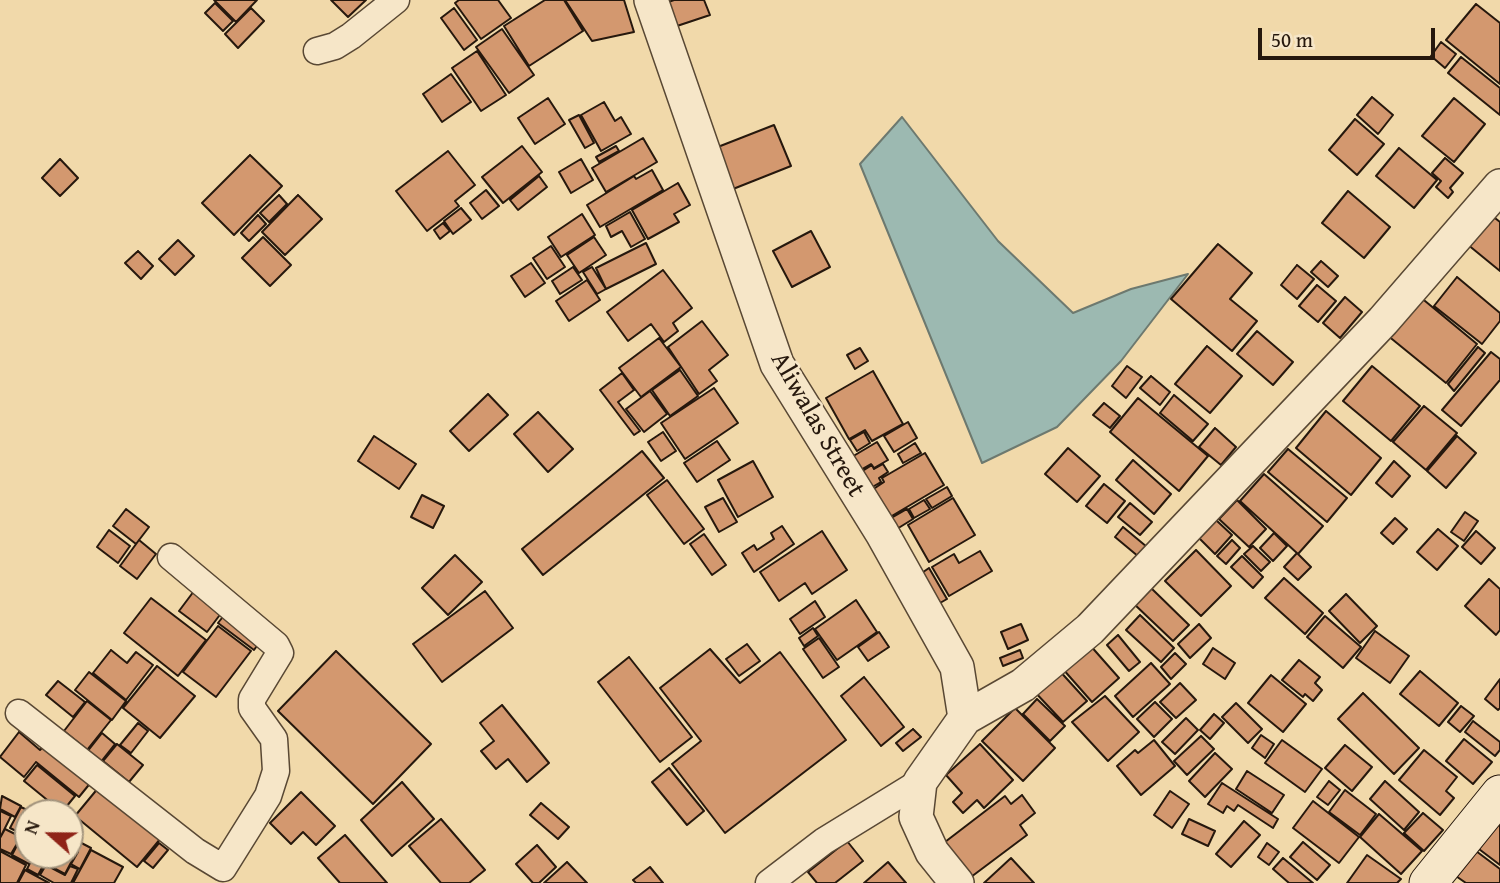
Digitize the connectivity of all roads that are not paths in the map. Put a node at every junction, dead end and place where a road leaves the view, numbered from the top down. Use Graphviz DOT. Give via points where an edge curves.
graph roads {
  1 [pos="396,0"];
  2 [pos="651,0"];
  3 [pos="317,51"];
  4 [pos="1500,186"];
  5 [pos="171,557"];
  6 [pos="19,713"];
  7 [pos="965,718"];
  8 [pos="920,782"];
  9 [pos="1500,794"];
  10 [pos="218,876"];
  11 [pos="769,883"];
  12 [pos="957,883"];
  13 [pos="1428,883"];
  1 -- 3 [label="street" via="343,41"];
  2 -- 7 [label="street, Aliwalas Street" via="777,364 882,533 957,667"];
  4 -- 7 [label="street" via="1383,321 1090,629 1023,685"];
  5 -- 10 [label="street" via="280,653 252,699 252,708 274,739 276,771 268,796"];
  6 -- 10 [label="street" via="195,851"];
  7 -- 8 [label="street"];
  8 -- 11 [label="street" via="824,841"];
  8 -- 12 [label="street" via="916,817 932,852"];
  9 -- 13 [label="main road"];
}
